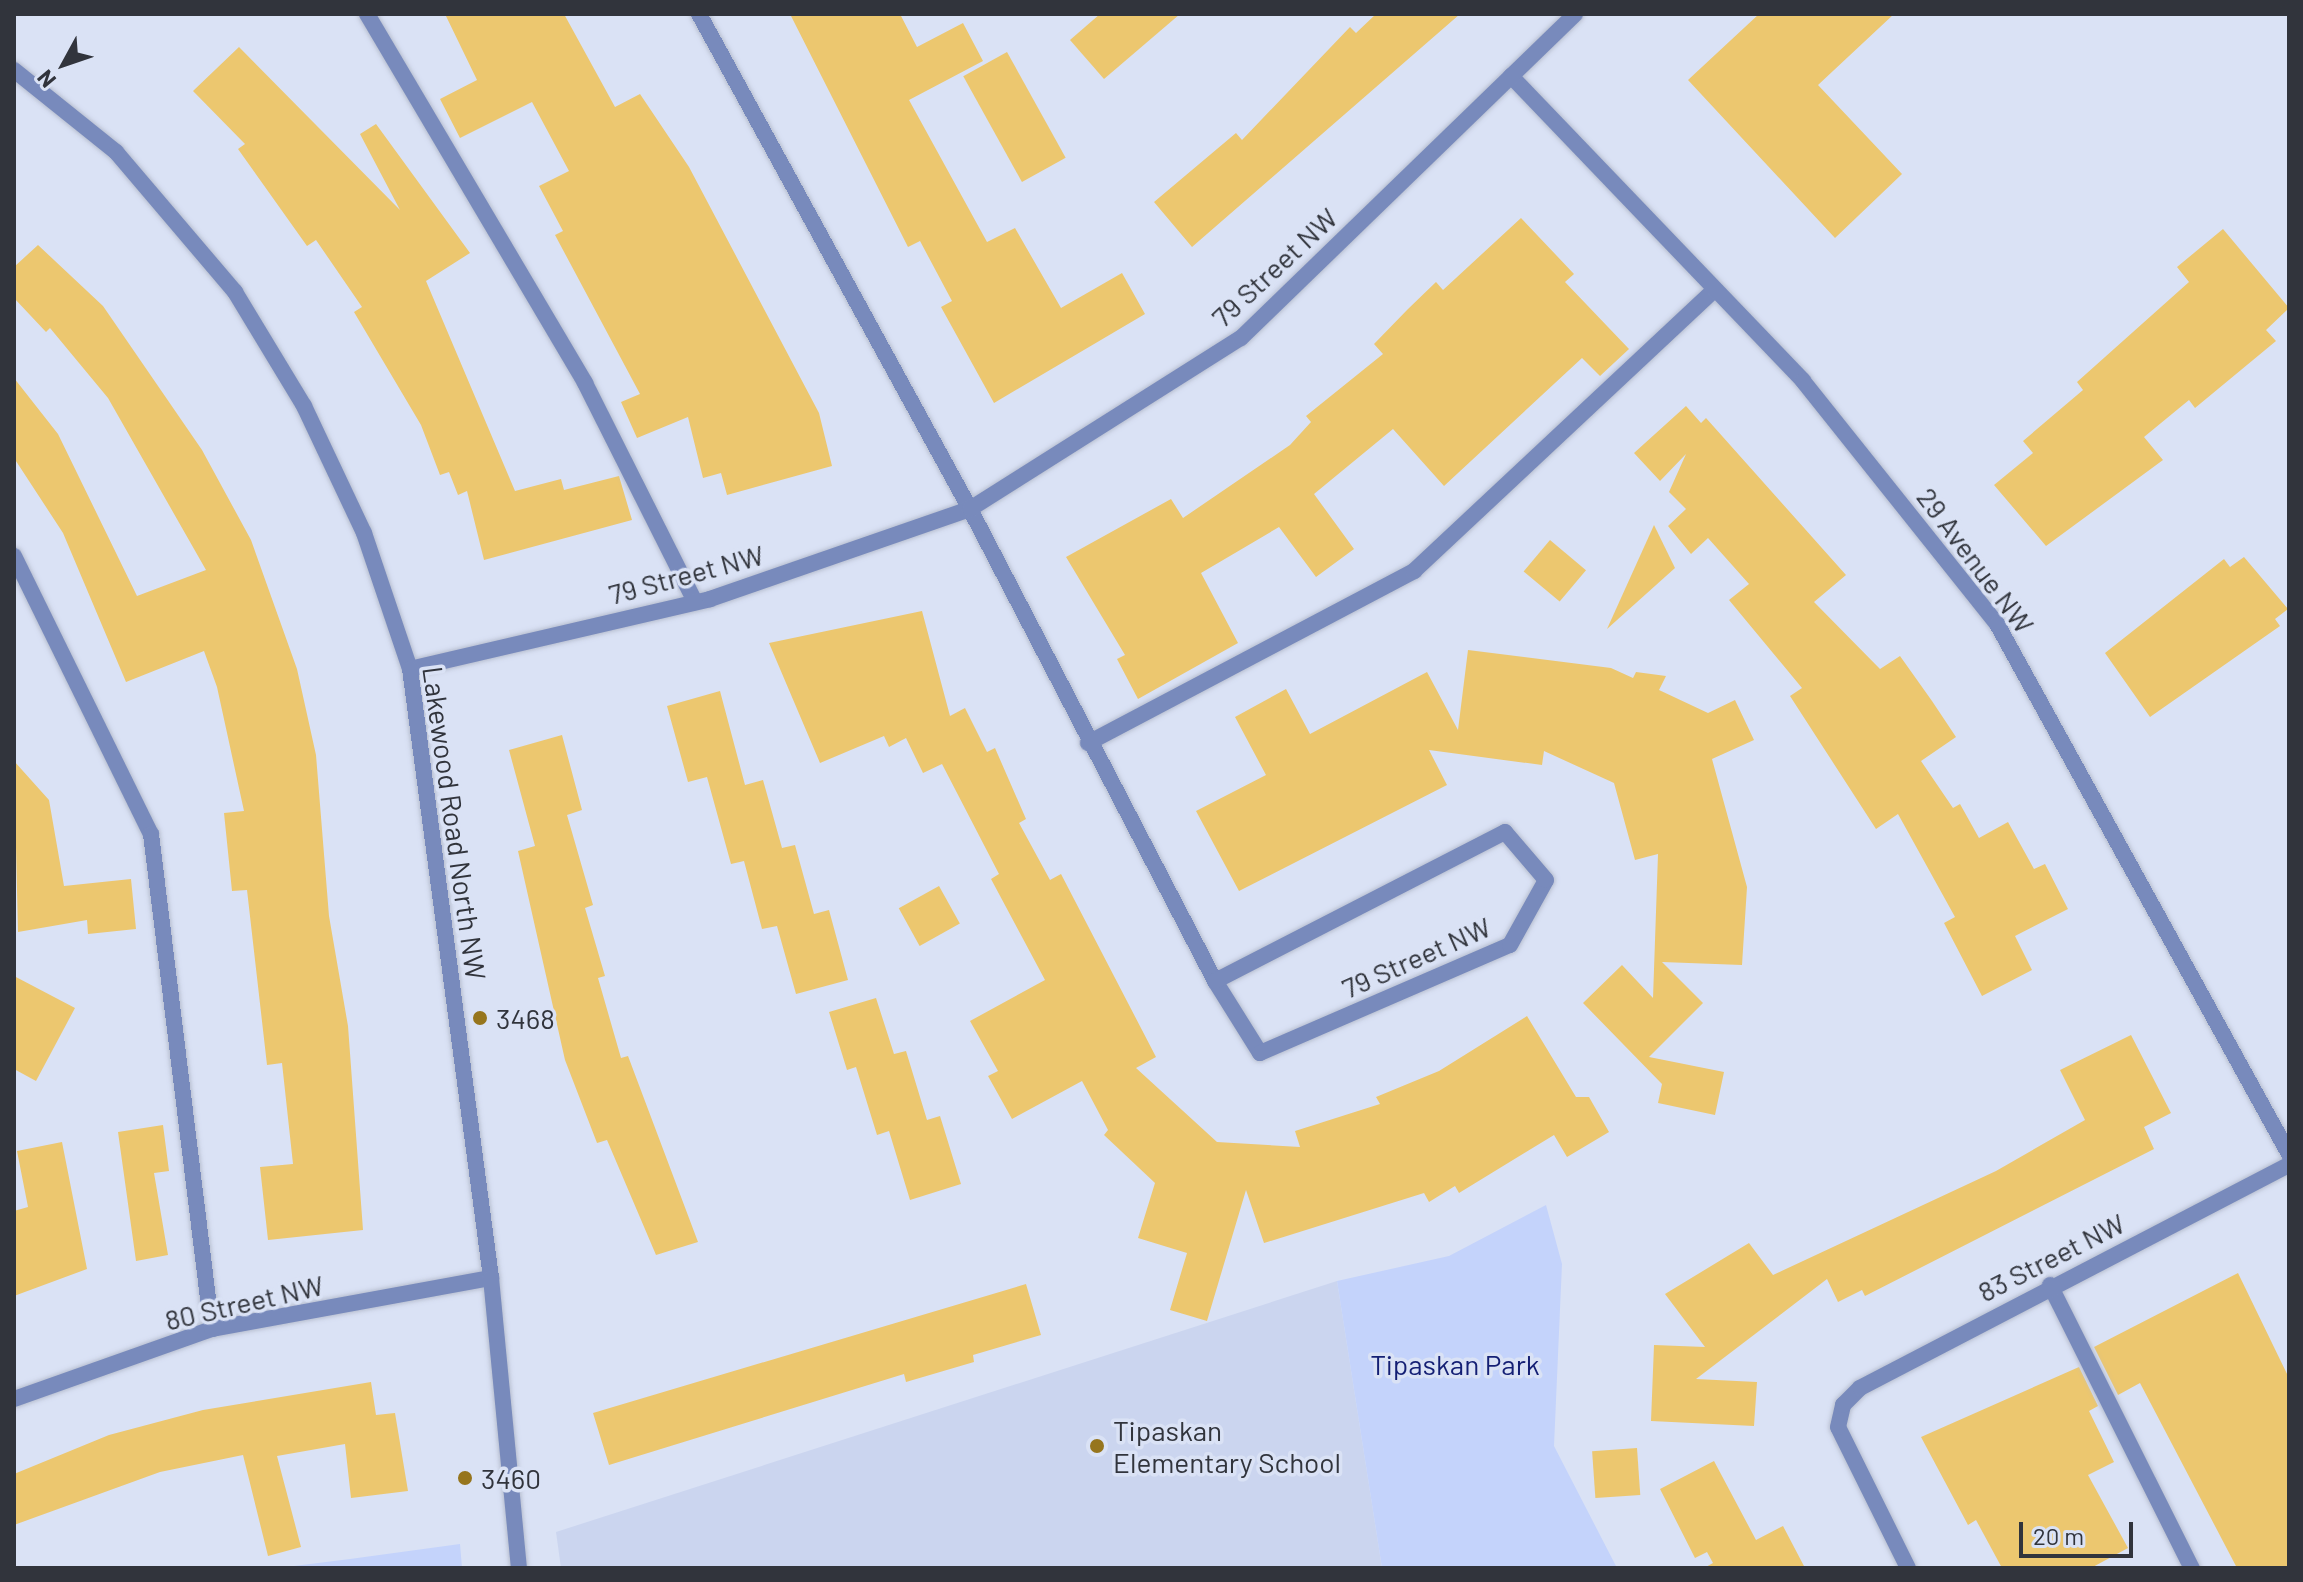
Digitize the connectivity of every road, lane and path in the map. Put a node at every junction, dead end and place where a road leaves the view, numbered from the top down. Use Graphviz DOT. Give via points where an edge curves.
graph roads {
  1 [pos="367,14"];
  2 [pos="699,14"];
  3 [pos="1575,14"];
  4 [pos="14,70"];
  5 [pos="1511,76"];
  6 [pos="1714,290"];
  7 [pos="970,509"];
  8 [pos="14,556"];
  9 [pos="695,602"];
  10 [pos="410,669"];
  11 [pos="1088,743"];
  12 [pos="1215,981"];
  13 [pos="2289,1154"];
  14 [pos="2289,1165"];
  15 [pos="491,1278"];
  16 [pos="2050,1285"];
  17 [pos="212,1329"];
  18 [pos="14,1399"];
  19 [pos="519,1568"];
  20 [pos="1908,1568"];
  21 [pos="2192,1568"];
  1 -- 9 [label="street" via="585,383"];
  2 -- 7 [label="street, 79 Street NW"];
  3 -- 5 [label="street, 79 Street NW"];
  4 -- 10 [label="street, Lakewood Road North NW" via="116,152 235,292 304,406 364,533"];
  5 -- 6 [label="street, 29 Avenue NW"];
  5 -- 7 [label="street, 79 Street NW" via="1241,338"];
  6 -- 11 [label="street" via="1414,571"];
  6 -- 13 [label="street, 29 Avenue NW" via="1803,381 1997,624"];
  7 -- 9 [label="street, 79 Street NW"];
  7 -- 11 [label="street, 79 Street NW"];
  8 -- 17 [label="street" via="151,834"];
  9 -- 10 [label="street, 79 Street NW"];
  10 -- 15 [label="street, Lakewood Road North NW"];
  11 -- 12 [label="street, 79 Street NW"];
  12 -- 12 [label="street, 79 Street NW" via="1260,1053 1510,945 1546,880 1505,832"];
  14 -- 16 [label="street, 83 Street NW"];
  15 -- 17 [label="street, 80 Street NW"];
  15 -- 19 [label="street, Lakewood Road North NW"];
  16 -- 20 [label="street, 83 Street NW" via="1860,1388 1843,1405 1838,1427"];
  16 -- 21 [label="street"];
  17 -- 18 [label="street, 80 Street NW"];
}
